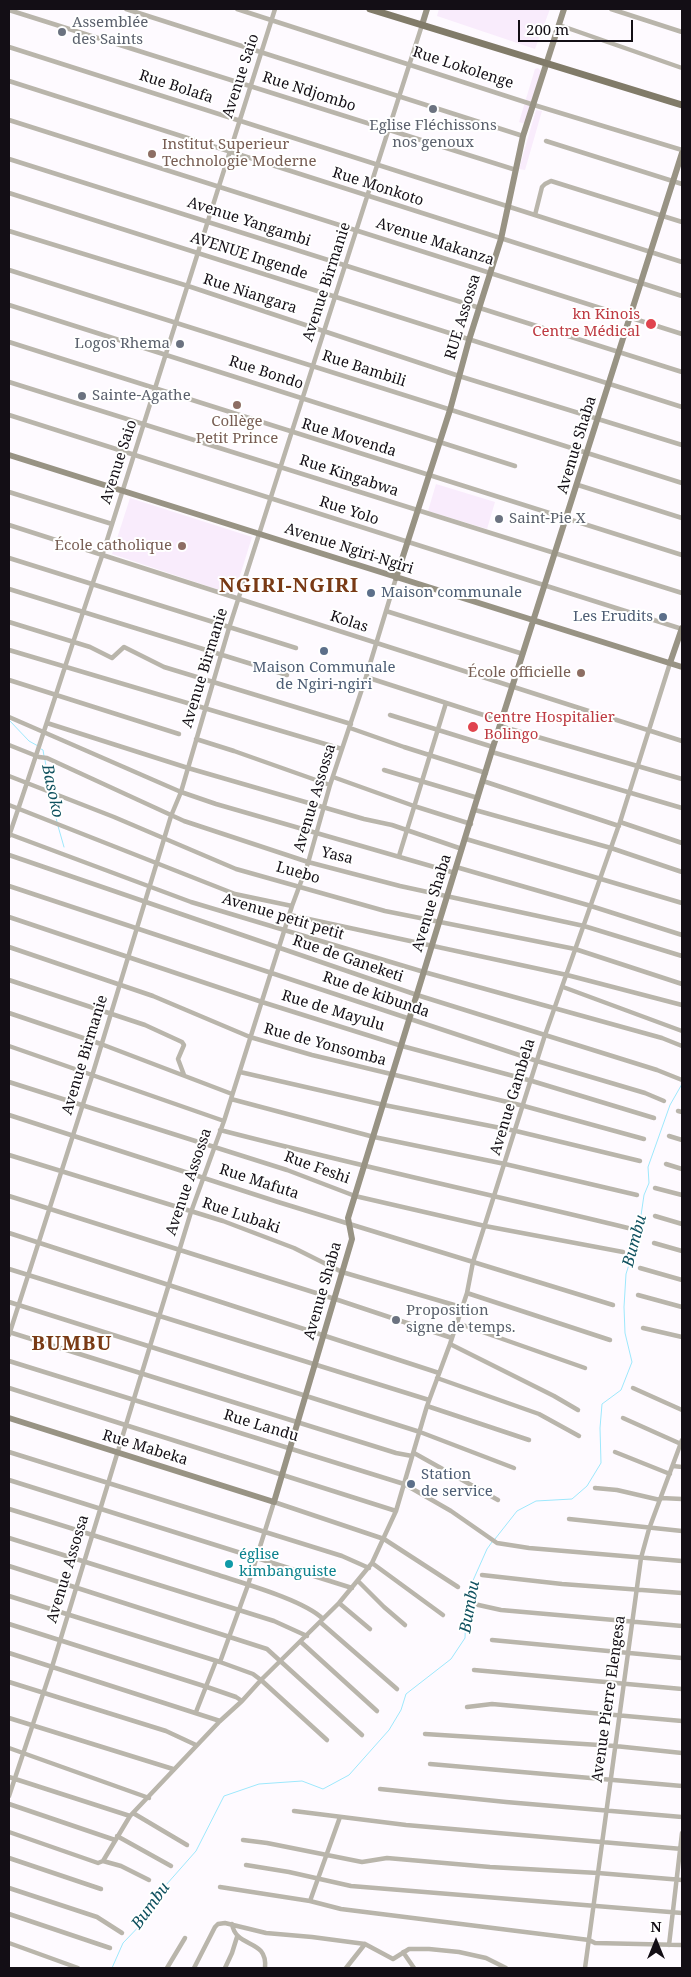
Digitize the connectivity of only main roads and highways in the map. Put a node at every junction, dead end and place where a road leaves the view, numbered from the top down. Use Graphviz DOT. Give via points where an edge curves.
graph roads {
  1 [pos="370,9"];
  2 [pos="682,105"];
  1 -- 2 [label="main road"];
}
